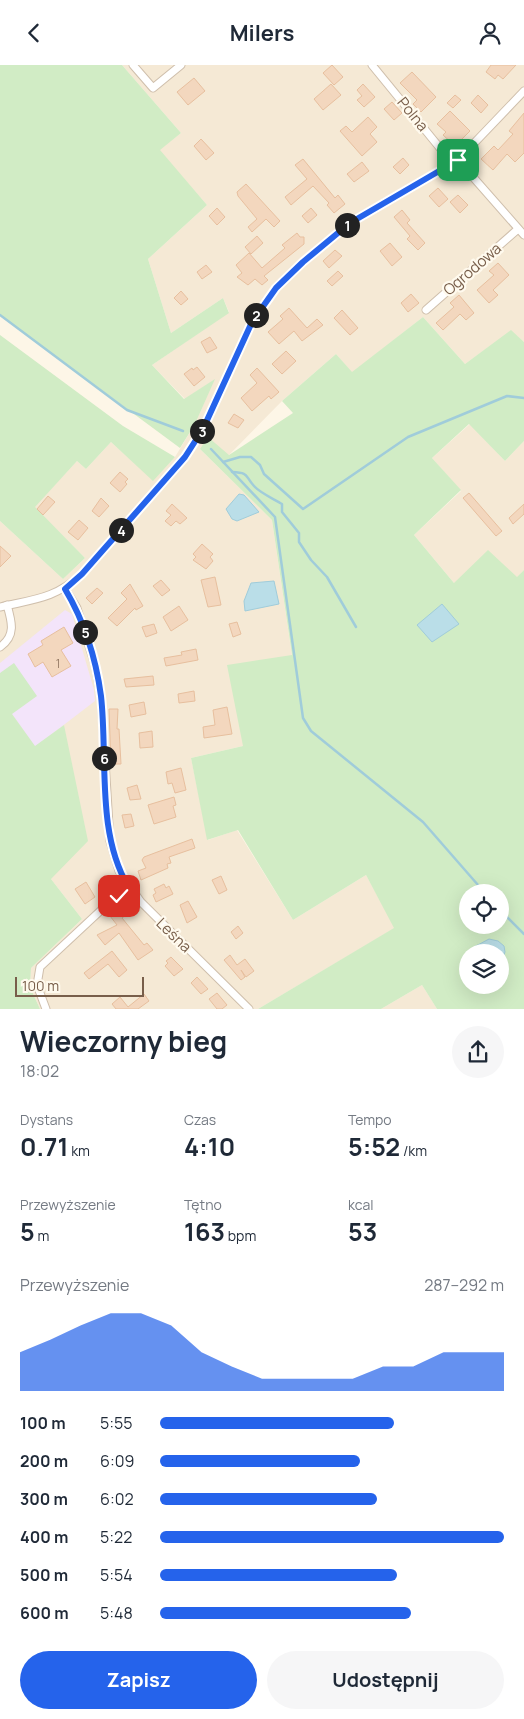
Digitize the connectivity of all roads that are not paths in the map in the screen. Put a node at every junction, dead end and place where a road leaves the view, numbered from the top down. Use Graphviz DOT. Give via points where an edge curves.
graph roads {
  1 [pos="133,65"];
  2 [pos="181,65"];
  3 [pos="372,65"];
  4 [pos="524,91"];
  5 [pos="455,162"];
  6 [pos="518,229"];
  7 [pos="524,235"];
  8 [pos="426,310"];
  9 [pos="65,589"];
  10 [pos="3,606"];
  11 [pos="0,647"];
  12 [pos="128,886"];
  13 [pos="46,1009"];
  14 [pos="249,1009"];
  1 -- 2 [label="street" via="153,88"];
  3 -- 5 [label="street, Polna"];
  4 -- 5 [label="street"];
  5 -- 6 [label="street, Polna"];
  5 -- 9 [label="street" via="350,223 276,288 252,322 203,429 185,457"];
  6 -- 7 [label="street, Polna"];
  6 -- 8 [label="street, Ogrodowa"];
  9 -- 10 [label="street"];
  9 -- 12 [label="street, Leśna" via="77,608 95,665 110,841 119,871"];
  10 -- 11 [label="street" via="12,631"];
  12 -- 13 [label="street" via="40,967 37,985"];
  12 -- 14 [label="street, Leśna"];
}
